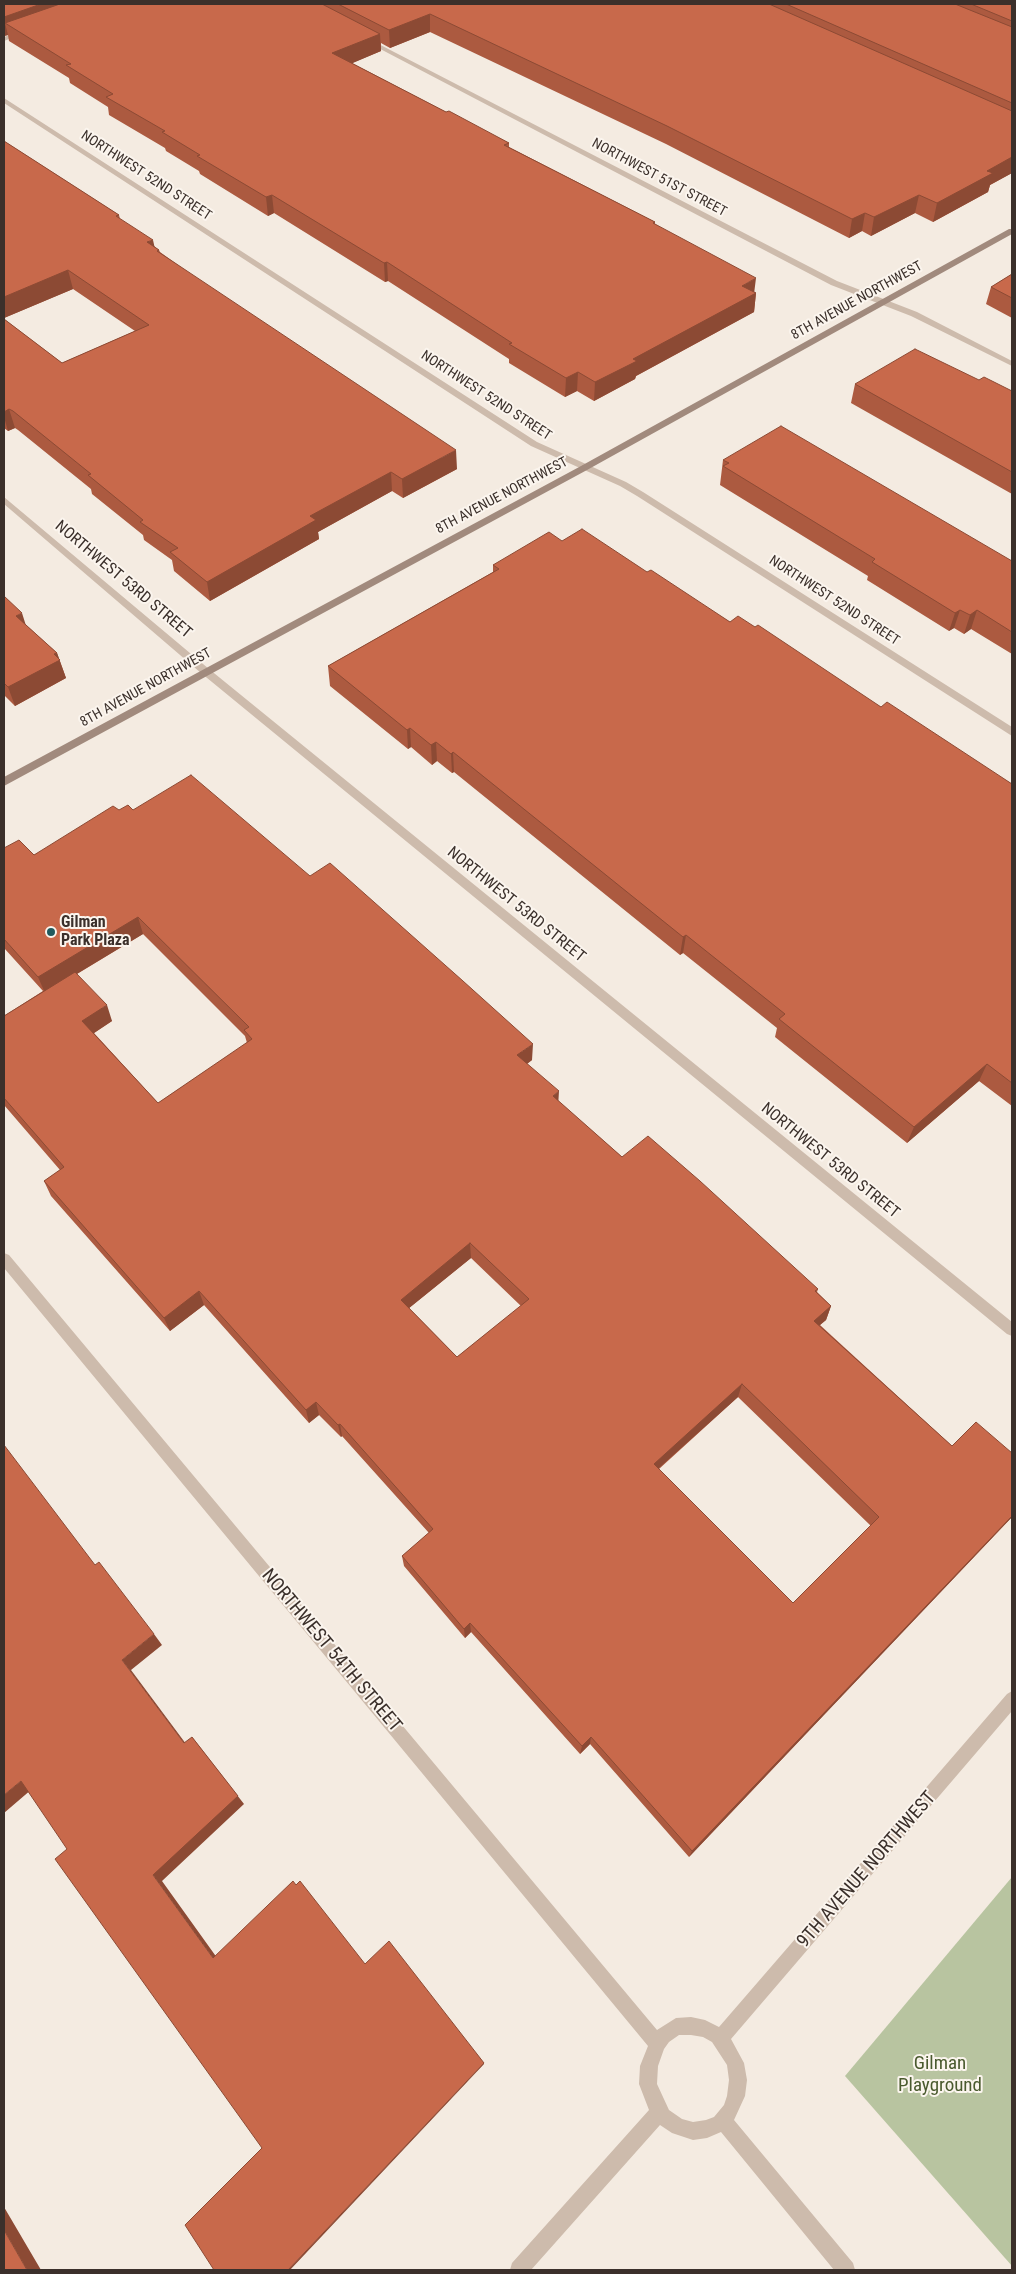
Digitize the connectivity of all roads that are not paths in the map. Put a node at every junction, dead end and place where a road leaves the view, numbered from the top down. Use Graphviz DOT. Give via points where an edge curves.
graph roads {
  1 [pos="31,29"];
  2 [pos="360,36"];
  3 [pos="4,39"];
  4 [pos="4,100"];
  5 [pos="1012,231"];
  6 [pos="882,303"];
  7 [pos="1012,364"];
  8 [pos="584,468"];
  9 [pos="4,500"];
  10 [pos="205,671"];
  11 [pos="1012,732"];
  12 [pos="4,782"];
  13 [pos="4,1259"];
  14 [pos="1012,1330"];
  15 [pos="1012,1699"];
  16 [pos="720,2039"];
  17 [pos="657,2044"];
  18 [pos="660,2111"];
  19 [pos="723,2120"];
  20 [pos="519,2270"];
  21 [pos="846,2270"];
  1 -- 3 [label="street"];
  2 -- 6 [label="street, NORTHWEST 51ST STREET" via="834,283"];
  4 -- 8 [label="street, NORTHWEST 52ND STREET" via="534,444"];
  5 -- 6 [label="main road, 8TH AVENUE NORTHWEST"];
  6 -- 7 [label="street, NORTHWEST 51ST STREET" via="939,326"];
  6 -- 8 [label="main road, 8TH AVENUE NORTHWEST"];
  8 -- 10 [label="main road, 8TH AVENUE NORTHWEST"];
  8 -- 11 [label="street, NORTHWEST 52ND STREET" via="640,494"];
  9 -- 10 [label="street, NORTHWEST 53RD STREET"];
  10 -- 12 [label="main road, 8TH AVENUE NORTHWEST"];
  10 -- 14 [label="street, NORTHWEST 53RD STREET"];
  13 -- 17 [label="street, NORTHWEST 54TH STREET"];
  15 -- 16 [label="street, 9TH AVENUE NORTHWEST"];
  16 -- 17 [label="street" via="705,2029 676,2027"];
  16 -- 19 [label="street" via="735,2063 738,2080 736,2096"];
  17 -- 18 [label="street" via="649,2066 648,2084"];
  18 -- 19 [label="street" via="678,2126 693,2131 707,2129"];
  18 -- 20 [label="street"];
  19 -- 21 [label="street"];
}
